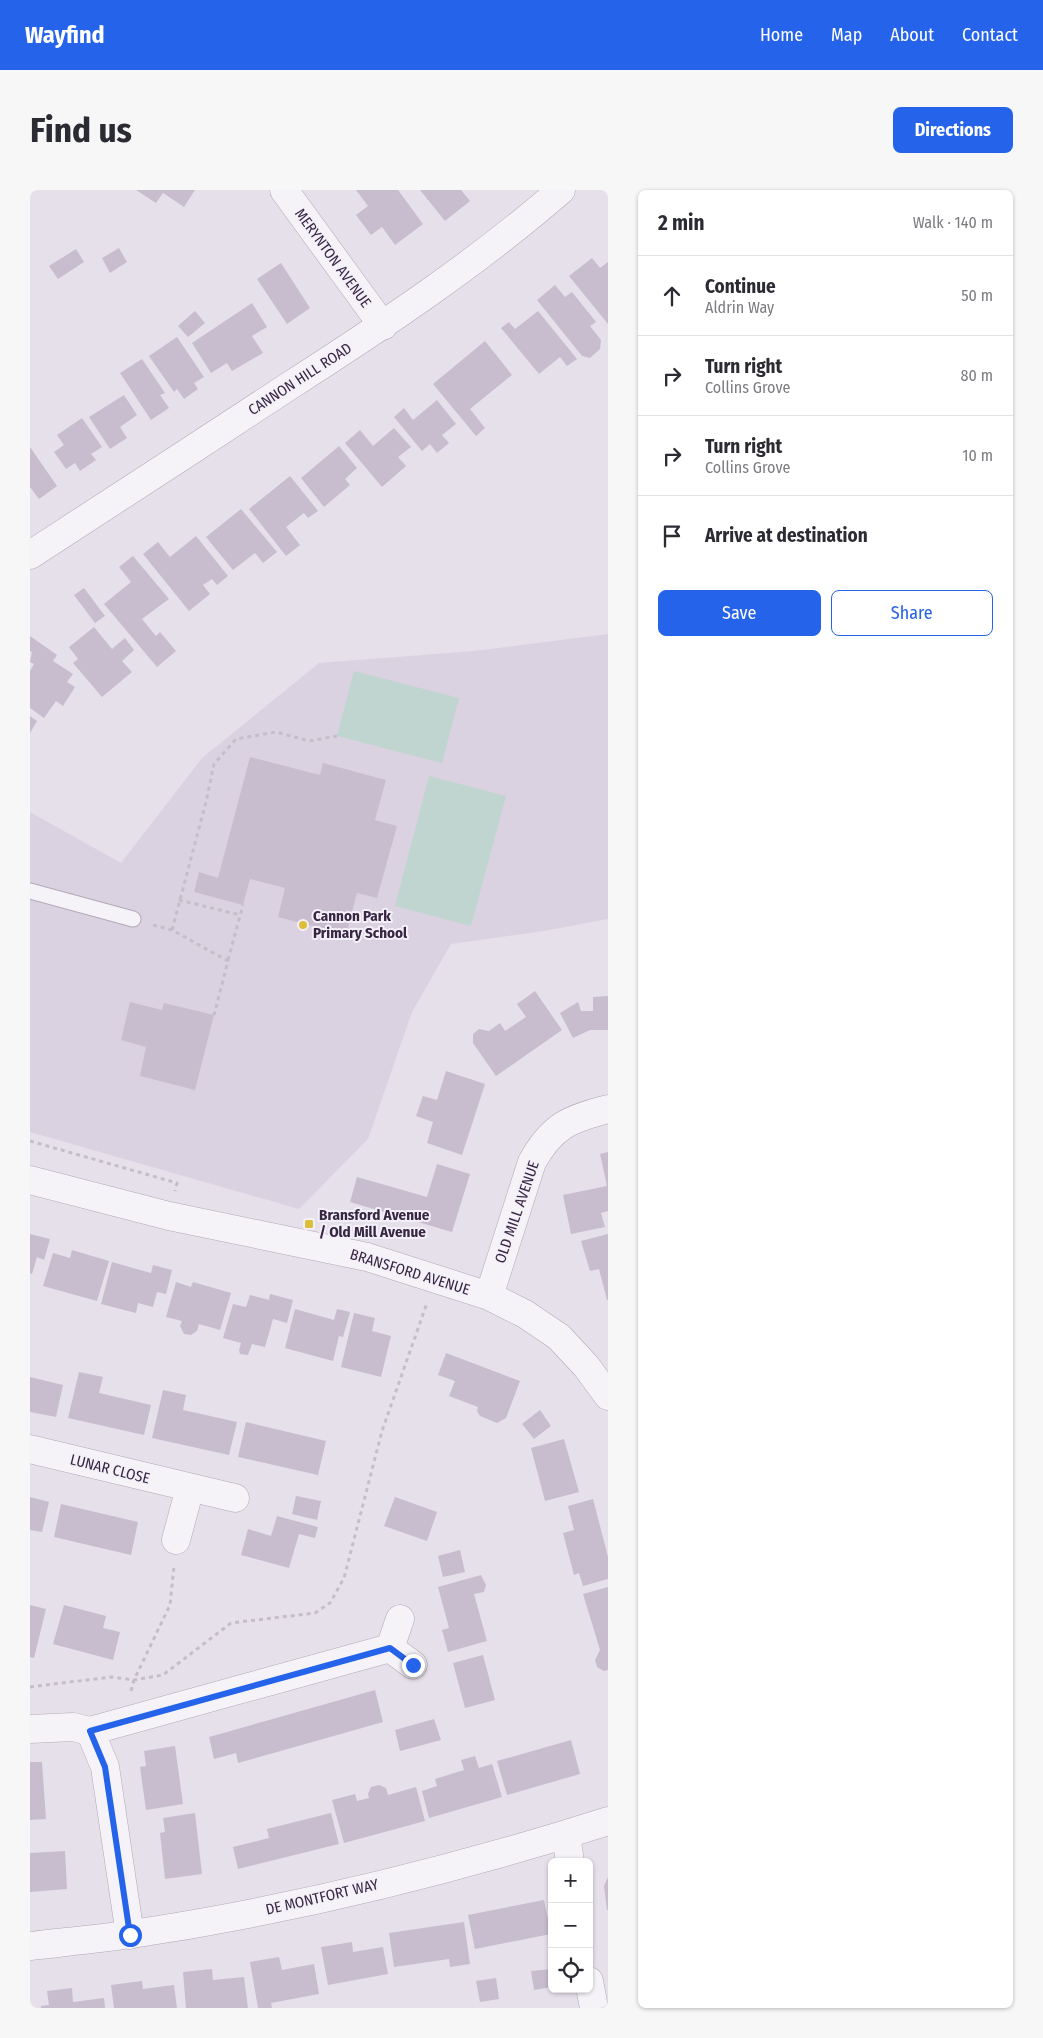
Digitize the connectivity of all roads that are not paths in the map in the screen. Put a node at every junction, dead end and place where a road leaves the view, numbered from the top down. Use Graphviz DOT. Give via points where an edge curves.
graph roads {
  1 [pos="284,190"];
  2 [pos="561,190"];
  3 [pos="383,326"];
  4 [pos="30,555"];
  5 [pos="30,892"];
  6 [pos="133,919"];
  7 [pos="608,1109"];
  8 [pos="30,1180"];
  9 [pos="489,1296"];
  10 [pos="608,1396"];
  11 [pos="30,1449"];
  12 [pos="190,1488"];
  13 [pos="235,1498"];
  14 [pos="176,1540"];
  15 [pos="400,1619"];
  16 [pos="390,1648"];
  17 [pos="413,1665"];
  18 [pos="30,1729"];
  19 [pos="90,1731"];
  20 [pos="608,1821"];
  21 [pos="566,1835"];
  22 [pos="569,1858"];
  23 [pos="130,1935"];
  24 [pos="30,1946"];
  25 [pos="591,1993"];
  26 [pos="594,2008"];
  1 -- 3 [label="street, MERYNTON AVENUE"];
  2 -- 3 [label="street, CANNON HILL ROAD" via="489,249"];
  3 -- 4 [label="street, CANNON HILL ROAD"];
  5 -- 6 [label="lane"];
  7 -- 9 [label="street, OLD MILL AVENUE" via="563,1124 542,1143 532,1162"];
  8 -- 9 [label="street, BRANSFORD AVENUE" via="169,1216 346,1252"];
  9 -- 10 [label="street, BRANSFORD AVENUE" via="525,1314 559,1337"];
  11 -- 12 [label="street, LUNAR CLOSE"];
  12 -- 13 [label="street, LUNAR CLOSE"];
  12 -- 14 [label="street"];
  15 -- 16 [label="street"];
  16 -- 17 [label="street"];
  16 -- 19 [label="street"];
  18 -- 19 [label="street" via="73,1727"];
  19 -- 23 [label="street" via="105,1767"];
  20 -- 21 [label="street, DE MONTFORT WAY"];
  21 -- 22 [label="street"];
  21 -- 23 [label="street, DE MONTFORT WAY" via="310,1900"];
  23 -- 24 [label="street, DE MONTFORT WAY"];
  25 -- 26 [label="street"];
}
